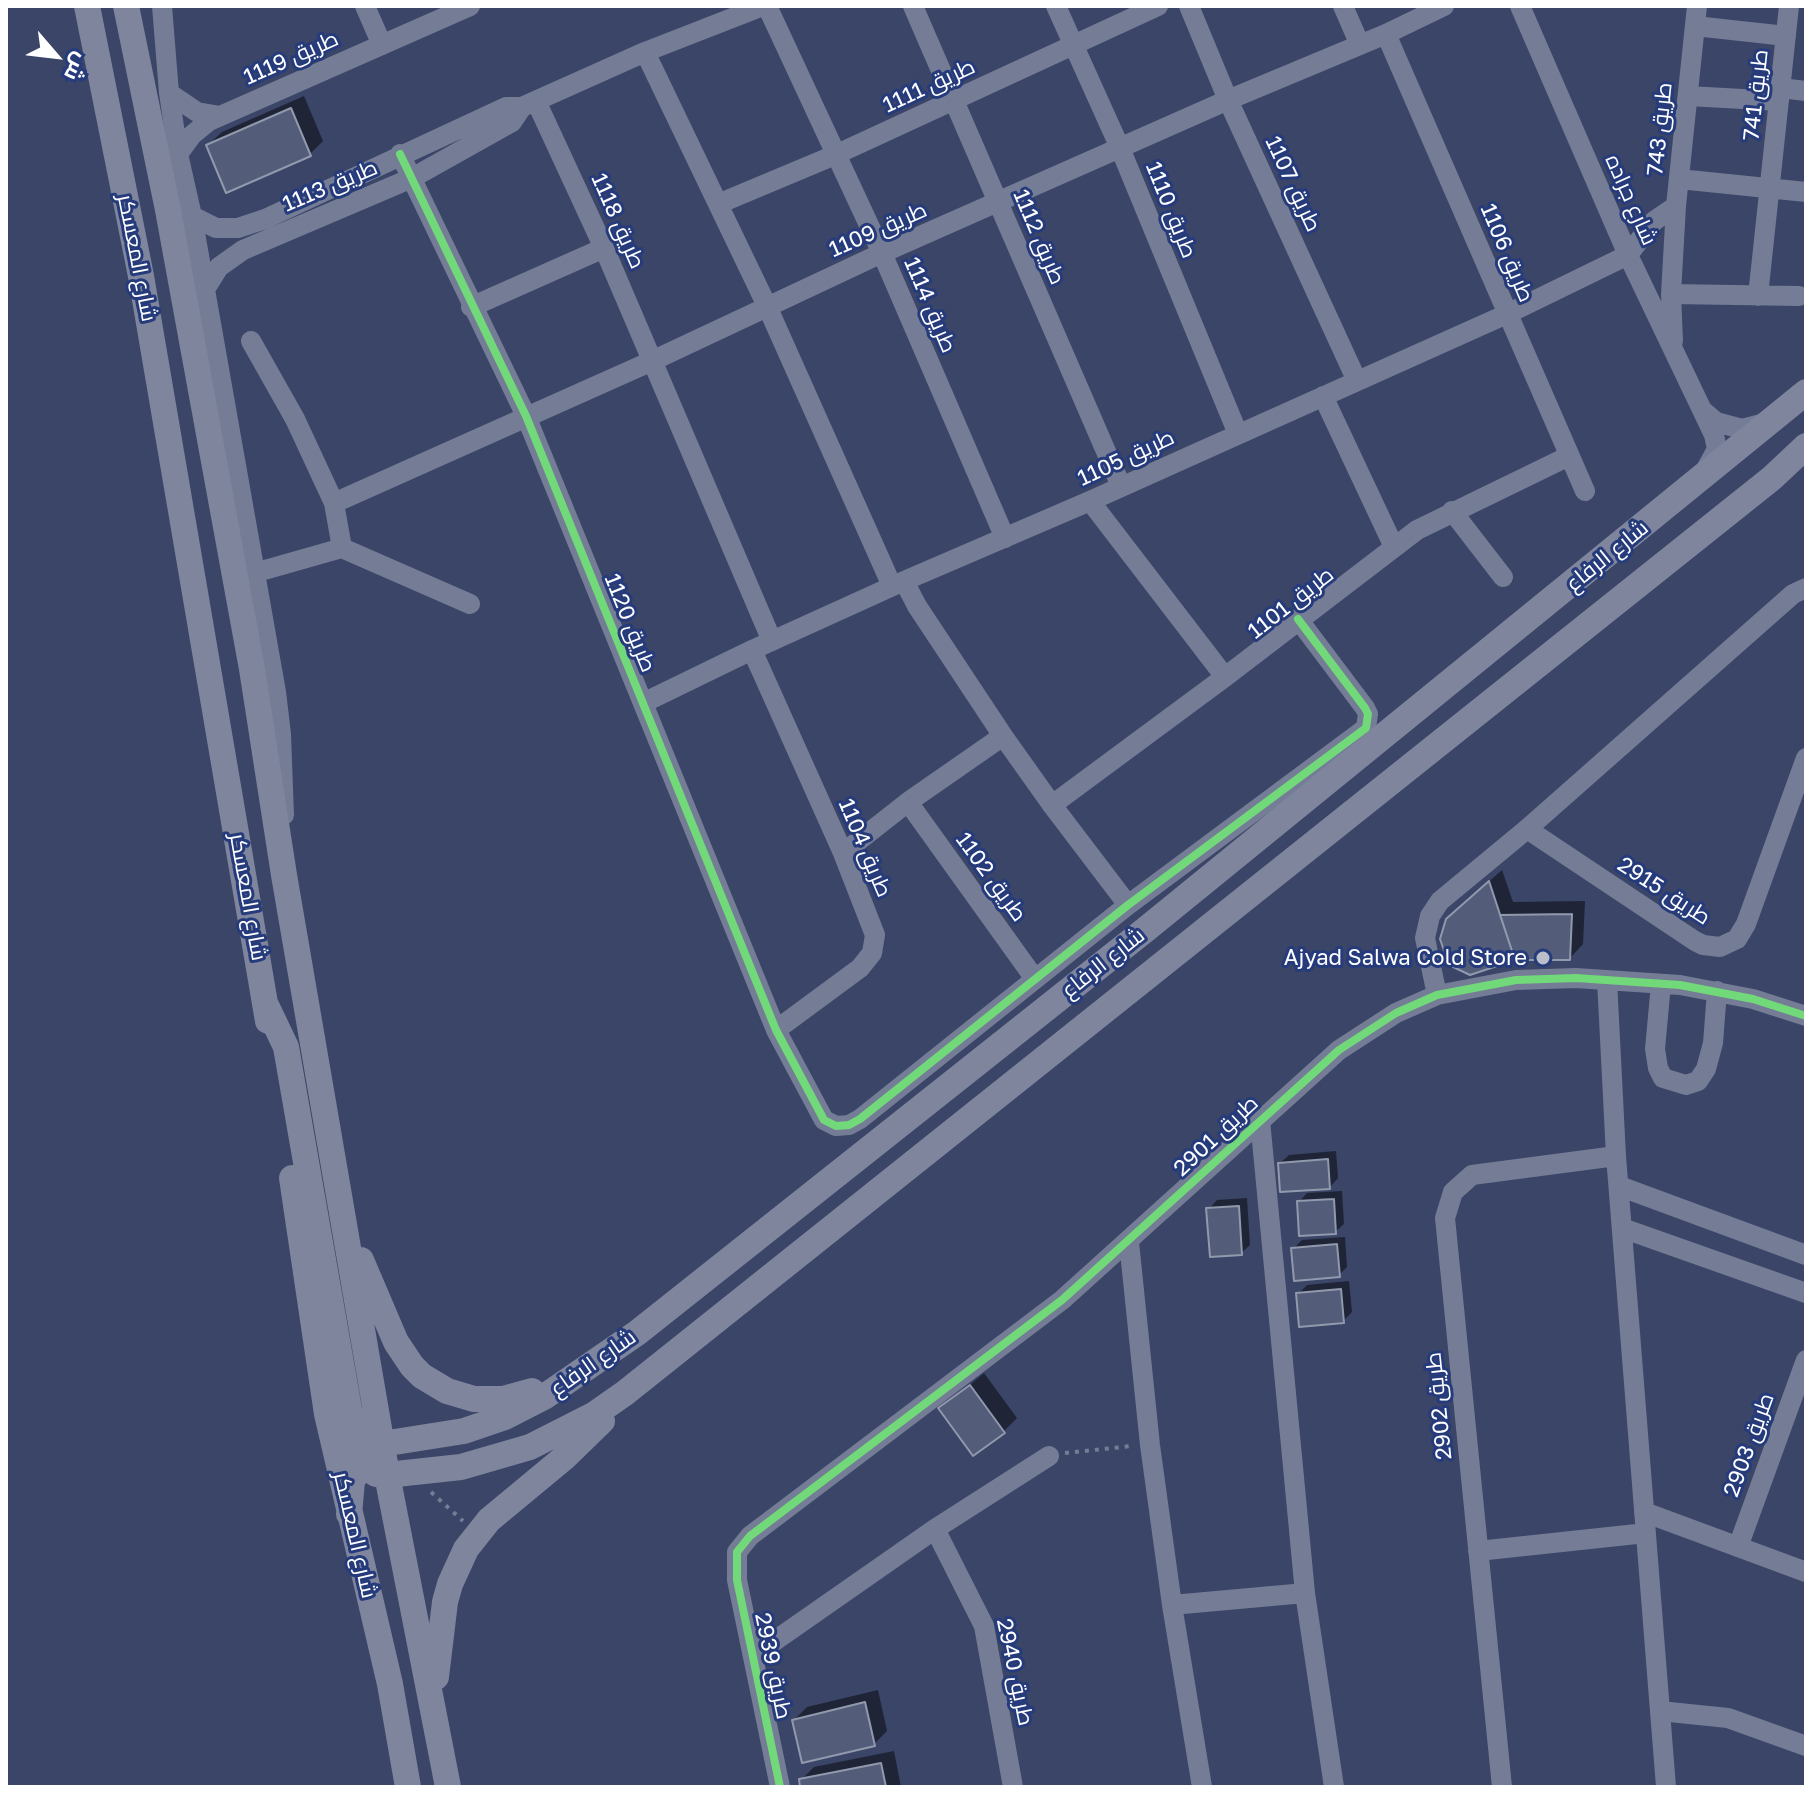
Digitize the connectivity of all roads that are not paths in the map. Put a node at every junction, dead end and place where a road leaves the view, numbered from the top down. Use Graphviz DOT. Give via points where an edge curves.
graph roads {
  1 [pos="87,6"];
  2 [pos="126,6"];
  3 [pos="162,6"];
  4 [pos="365,6"];
  5 [pos="470,6"];
  6 [pos="765,6"];
  7 [pos="913,6"];
  8 [pos="1056,6"];
  9 [pos="1158,6"];
  10 [pos="1189,6"];
  11 [pos="1343,6"];
  12 [pos="1444,6"];
  13 [pos="1520,6"];
  14 [pos="1789,6"];
  15 [pos="1696,16"];
  16 [pos="1386,34"];
  17 [pos="1786,36"];
  18 [pos="382,45"];
  19 [pos="1360,45"];
  20 [pos="1073,46"];
  21 [pos="645,52"];
  22 [pos="1806,91"];
  23 [pos="169,93"];
  24 [pos="1780,94"];
  25 [pos="1688,96"];
  26 [pos="954,100"];
  27 [pos="1228,100"];
  28 [pos="529,104"];
  29 [pos="220,116"];
  30 [pos="1120,148"];
  31 [pos="178,154"];
  32 [pos="400,154"];
  33 [pos="835,155"];
  34 [pos="412,178"];
  35 [pos="1679,179"];
  36 [pos="1770,189"];
  37 [pos="1806,192"];
  38 [pos="999,203"];
  39 [pos="718,204"];
  40 [pos="1676,206"];
  41 [pos="192,216"];
  42 [pos="604,248"];
  43 [pos="882,253"];
  44 [pos="1628,255"];
  45 [pos="204,291"];
  46 [pos="1671,294"];
  47 [pos="1758,296"];
  48 [pos="1799,296"];
  49 [pos="767,306"];
  50 [pos="471,307"];
  51 [pos="1507,314"];
  52 [pos="251,341"];
  53 [pos="1673,353"];
  54 [pos="652,361"];
  55 [pos="1357,381"];
  56 [pos="1806,392"];
  57 [pos="1323,396"];
  58 [pos="1703,411"];
  59 [pos="526,416"];
  60 [pos="1777,417"];
  61 [pos="1238,434"];
  62 [pos="1806,446"];
  63 [pos="1806,455"];
  64 [pos="1569,456"];
  65 [pos="1772,478"];
  66 [pos="1695,484"];
  67 [pos="1121,486"];
  68 [pos="1585,491"];
  69 [pos="1090,501"];
  70 [pos="334,503"];
  71 [pos="1452,511"];
  72 [pos="1005,538"];
  73 [pos="1394,547"];
  74 [pos="342,548"];
  75 [pos="254,573"];
  76 [pos="1503,577"];
  77 [pos="898,583"];
  78 [pos="1806,588"];
  79 [pos="470,604"];
  80 [pos="1298,619"];
  81 [pos="772,641"];
  82 [pos="752,650"];
  83 [pos="1225,677"];
  84 [pos="643,703"];
  85 [pos="1003,736"];
  86 [pos="1806,758"];
  87 [pos="908,802"];
  88 [pos="1052,805"];
  89 [pos="1527,829"];
  90 [pos="843,853"];
  91 [pos="284,875"];
  92 [pos="1128,905"];
  93 [pos="1035,979"];
  94 [pos="1607,980"];
  95 [pos="1661,984"];
  96 [pos="1717,991"];
  97 [pos="1437,995"];
  98 [pos="266,1005"];
  99 [pos="1806,1016"];
  100 [pos="776,1030"];
  101 [pos="1260,1120"];
  102 [pos="1616,1156"];
  103 [pos="1619,1186"];
  104 [pos="344,1221"];
  105 [pos="1622,1228"];
  106 [pos="1129,1242"];
  107 [pos="1806,1255"];
  108 [pos="1806,1293"];
  109 [pos="1806,1360"];
  110 [pos="580,1372"];
  111 [pos="625,1393"];
  112 [pos="382,1444"];
  113 [pos="1049,1456"];
  114 [pos="362,1463"];
  115 [pos="387,1475"];
  116 [pos="349,1514"];
  117 [pos="1645,1522"];
  118 [pos="935,1529"];
  119 [pos="1738,1547"];
  120 [pos="1478,1551"];
  121 [pos="737,1552"];
  122 [pos="1806,1572"];
  123 [pos="1305,1593"];
  124 [pos="1172,1605"];
  125 [pos="753,1656"];
  126 [pos="433,1700"];
  127 [pos="1660,1711"];
  128 [pos="1806,1746"];
  129 [pos="408,1787"];
  130 [pos="448,1787"];
  131 [pos="780,1787"];
  132 [pos="1013,1787"];
  133 [pos="1202,1787"];
  134 [pos="1334,1787"];
  135 [pos="1502,1787"];
  136 [pos="1666,1787"];
  1 -- 98 [label="main road, شارع المعسكر" via="144,292"];
  2 -- 91 [label="main road, شارع المعسكر" via="238,593"];
  3 -- 23 [label="street"];
  4 -- 18 [label="street"];
  5 -- 18 [label="street, طريق 1119"];
  6 -- 21 [label="street, طريق 1113"];
  6 -- 33 [label="street, طريق 1114"];
  7 -- 26 [label="street, طريق 1112"];
  8 -- 20 [label="street, طريق 1110"];
  9 -- 20 [label="street, طريق 1111"];
  10 -- 27 [label="street, طريق 1107"];
  11 -- 19 [label="street"];
  12 -- 16 [label="street, طريق 1109"];
  13 -- 44 [label="street, شارع جراده"];
  14 -- 17 [label="street, طريق 741"];
  15 -- 17 [label="street"];
  15 -- 25 [label="street, طريق 743"];
  16 -- 19 [label="street, طريق 1109"];
  16 -- 51 [label="street, طريق 1106"];
  17 -- 24 [label="street, طريق 741"];
  18 -- 29 [label="street, طريق 1119"];
  19 -- 27 [label="street, طريق 1109"];
  20 -- 26 [label="street, طريق 1111"];
  20 -- 30 [label="street, طريق 1110"];
  21 -- 28 [label="street, طريق 1113"];
  21 -- 39 [label="street"];
  22 -- 24 [label="street"];
  23 -- 29 [label="street" via="197,112"];
  23 -- 31 [label="street"];
  24 -- 25 [label="street"];
  24 -- 36 [label="street, طريق 741"];
  25 -- 35 [label="street, طريق 743"];
  26 -- 33 [label="street, طريق 1111"];
  26 -- 38 [label="street, طريق 1112"];
  27 -- 30 [label="street, طريق 1109"];
  27 -- 55 [label="street, طريق 1107"];
  28 -- 32 [label="street, طريق 1113" via="506,107"];
  28 -- 34 [label="street, طريق 1113" via="512,122"];
  28 -- 42 [label="street, طريق 1118"];
  29 -- 31 [label="street, طريق 1119" via="200,127"];
  30 -- 38 [label="street, طريق 1109"];
  30 -- 61 [label="street, طريق 1110"];
  31 -- 41 [label="street"];
  32 -- 34 [label="street, طريق 1120"];
  32 -- 41 [label="street, طريق 1113" via="238,228 216,228"];
  33 -- 39 [label="street, طريق 1111"];
  33 -- 43 [label="street, طريق 1114"];
  34 -- 45 [label="street, طريق 1113" via="243,250 219,267"];
  34 -- 50 [label="street, طريق 1120"];
  35 -- 36 [label="street"];
  35 -- 40 [label="street, طريق 743"];
  36 -- 37 [label="street"];
  36 -- 47 [label="street, طريق 741"];
  38 -- 43 [label="street, طريق 1109"];
  38 -- 67 [label="street, طريق 1112"];
  39 -- 49 [label="street"];
  40 -- 44 [label="street" via="1654,221"];
  40 -- 46 [label="street, طريق 743"];
  41 -- 45 [label="street"];
  42 -- 50 [label="street"];
  42 -- 54 [label="street, طريق 1118"];
  43 -- 49 [label="street, طريق 1109"];
  43 -- 72 [label="street, طريق 1114"];
  44 -- 51 [label="street, طريق 1105"];
  44 -- 53 [label="street, شارع جراده"];
  45 -- 75 [label="street"];
  46 -- 47 [label="street"];
  46 -- 53 [label="street, طريق 743"];
  47 -- 48 [label="street"];
  49 -- 54 [label="street, طريق 1109"];
  49 -- 77 [label="street"];
  50 -- 59 [label="street, طريق 1120"];
  51 -- 55 [label="street, طريق 1105"];
  51 -- 64 [label="street, طريق 1106"];
  52 -- 70 [label="street"];
  53 -- 58 [label="street, شارع جراده"];
  54 -- 59 [label="street, طريق 1109"];
  54 -- 81 [label="street, طريق 1118"];
  55 -- 57 [label="street, طريق 1105"];
  56 -- 60 [label="main road, شارع الرفاع"];
  57 -- 61 [label="street, طريق 1105"];
  57 -- 73 [label="street"];
  58 -- 60 [label="street" via="1716,422 1742,429"];
  58 -- 66 [label="street, شارع جراده" via="1717,449"];
  59 -- 70 [label="street, طريق 1109"];
  59 -- 84 [label="street, طريق 1120"];
  60 -- 66 [label="main road, شارع الرفاع"];
  61 -- 67 [label="street, طريق 1105"];
  62 -- 65 [label="main road, شارع الرفاع"];
  63 -- 65 [label="main road"];
  64 -- 68 [label="street, طريق 1106"];
  64 -- 71 [label="street, طريق 1101"];
  65 -- 111 [label="main road, شارع الرفاع"];
  66 -- 110 [label="main road, شارع الرفاع" via="1145,930 637,1333"];
  67 -- 69 [label="street, طريق 1105"];
  69 -- 72 [label="street, طريق 1105"];
  69 -- 83 [label="street"];
  70 -- 74 [label="street"];
  71 -- 73 [label="street, طريق 1101"];
  71 -- 76 [label="street"];
  72 -- 77 [label="street, طريق 1105"];
  73 -- 80 [label="street, طريق 1101"];
  74 -- 75 [label="street"];
  74 -- 79 [label="street"];
  75 -- 91 [label="street" via="281,734"];
  77 -- 81 [label="street, طريق 1105"];
  77 -- 85 [label="street"];
  78 -- 89 [label="street"];
  80 -- 83 [label="street, طريق 1101"];
  80 -- 92 [label="street" via="1365,708 1366,728"];
  81 -- 82 [label="street, طريق 1105"];
  82 -- 84 [label="street, طريق 1105"];
  82 -- 90 [label="street, طريق 1104"];
  83 -- 88 [label="street, طريق 1101"];
  84 -- 100 [label="street, طريق 1120"];
  85 -- 87 [label="street"];
  85 -- 88 [label="street"];
  86 -- 89 [label="street, طريق 2915" via="1746,924 1737,939 1720,947 1695,941"];
  87 -- 90 [label="street"];
  87 -- 93 [label="street, طريق 1102"];
  88 -- 92 [label="street"];
  89 -- 97 [label="street" via="1447,894 1430,916 1425,938"];
  90 -- 100 [label="street, طريق 1104" via="875,935 872,953 860,968"];
  91 -- 104 [label="main road, شارع المعسكر"];
  92 -- 93 [label="street"];
  93 -- 100 [label="street, طريق 1120" via="849,1125 824,1120"];
  94 -- 95 [label="street, طريق 2901"];
  94 -- 97 [label="street, طريق 2901" via="1516,980"];
  94 -- 102 [label="street"];
  95 -- 96 [label="street, طريق 2901"];
  95 -- 96 [label="street" via="1658,1068 1663,1078 1686,1085 1698,1081 1706,1069"];
  96 -- 99 [label="street, طريق 2901"];
  97 -- 101 [label="street, طريق 2901" via="1366,1030"];
  98 -- 114 [label="main road" via="286,1047"];
  98 -- 116 [label="main road, شارع المعسكر" via="327,1414"];
  101 -- 106 [label="street, طريق 2901"];
  101 -- 123 [label="street, طريق 2901"];
  102 -- 103 [label="street"];
  102 -- 120 [label="street, طريق 2902" via="1472,1175 1453,1192 1445,1218"];
  103 -- 105 [label="street"];
  103 -- 107 [label="street"];
  104 -- 110 [label="main road" via="396,1342 434,1385 474,1399 503,1399"];
  104 -- 112 [label="main road, شارع المعسكر"];
  105 -- 108 [label="street"];
  105 -- 117 [label="street"];
  106 -- 121 [label="street, طريق 2901" via="1062,1300 750,1536"];
  106 -- 124 [label="street"];
  109 -- 119 [label="street, طريق 2903"];
  110 -- 112 [label="main road, شارع الرفاع" via="505,1417 464,1431"];
  111 -- 115 [label="main road, شارع الرفاع" via="530,1447 461,1467"];
  111 -- 126 [label="main road" via="565,1457 489,1520 466,1549 445,1602"];
  112 -- 114 [label="main road"];
  112 -- 115 [label="main road, شارع المعسكر"];
  113 -- 118 [label="street"];
  114 -- 115 [label="main road"];
  114 -- 116 [label="main road" via="352,1481"];
  115 -- 126 [label="main road, شارع المعسكر"];
  116 -- 129 [label="main road, شارع المعسكر" via="390,1684"];
  117 -- 119 [label="street"];
  117 -- 120 [label="street"];
  117 -- 127 [label="street"];
  118 -- 125 [label="street"];
  118 -- 132 [label="street, طريق 2940" via="984,1626"];
  119 -- 122 [label="street"];
  120 -- 135 [label="street, طريق 2902"];
  121 -- 125 [label="street, طريق 2939" via="737,1580"];
  123 -- 124 [label="street"];
  123 -- 134 [label="street, طريق 2901"];
  124 -- 133 [label="street"];
  125 -- 131 [label="street, طريق 2939"];
  126 -- 130 [label="main road, شارع المعسكر"];
  127 -- 128 [label="street" via="1728,1718"];
  127 -- 136 [label="street"];
}
